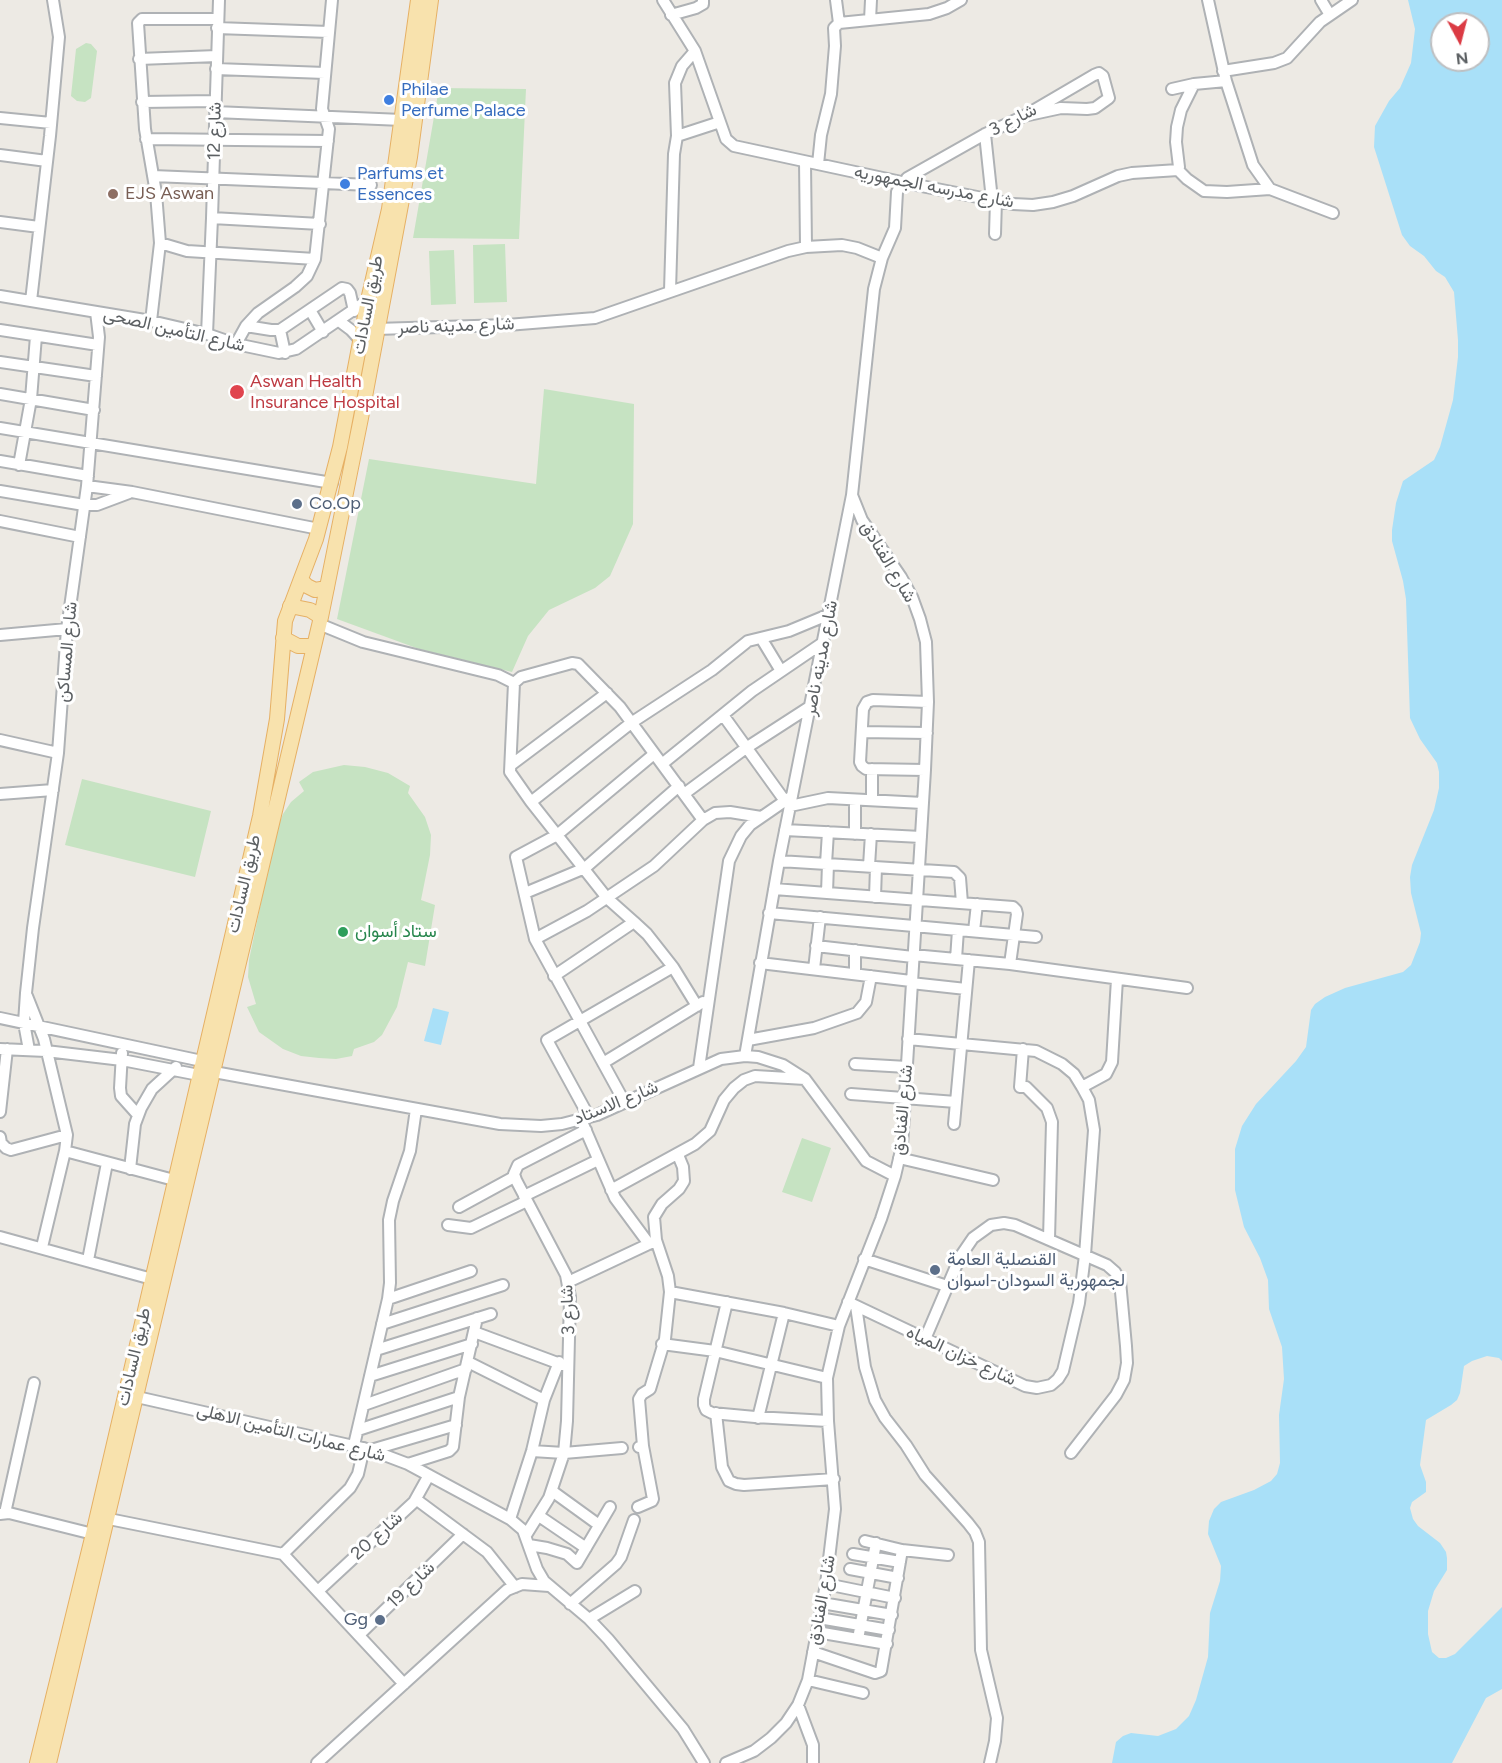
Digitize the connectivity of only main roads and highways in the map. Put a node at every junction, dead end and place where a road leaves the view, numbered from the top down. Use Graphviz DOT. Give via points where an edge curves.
graph roads {
  1 [pos="418,0"];
  2 [pos="431,0"];
  3 [pos="301,580"];
  4 [pos="327,588"];
  5 [pos="290,606"];
  6 [pos="320,621"];
  7 [pos="283,638"];
  8 [pos="314,645"];
  9 [pos="282,668"];
  10 [pos="307,675"];
  11 [pos="64,1677"];
  12 [pos="37,1763"];
  13 [pos="49,1763"];
  1 -- 3 [label="main road, طريق السادات" via="389,209 332,483"];
  2 -- 4 [label="main road, طريق السادات" via="410,158"];
  3 -- 4 [label="main road" via="310,589"];
  3 -- 5 [label="main road, طريق السادات"];
  4 -- 6 [label="main road, طريق السادات"];
  5 -- 6 [label="main road" via="303,608"];
  5 -- 7 [label="main road, طريق السادات"];
  6 -- 8 [label="main road, طريق السادات"];
  7 -- 8 [label="main road" via="298,646"];
  7 -- 9 [label="main road, طريق السادات"];
  8 -- 10 [label="main road, طريق السادات"];
  9 -- 10 [label="main road" via="290,663 299,665"];
  9 -- 11 [label="main road, طريق السادات" via="264,797 93,1534"];
  10 -- 11 [label="main road, طريق السادات" via="109,1519"];
  11 -- 12 [label="main road, طريق السادات"];
  11 -- 13 [label="main road, طريق السادات"];
}
